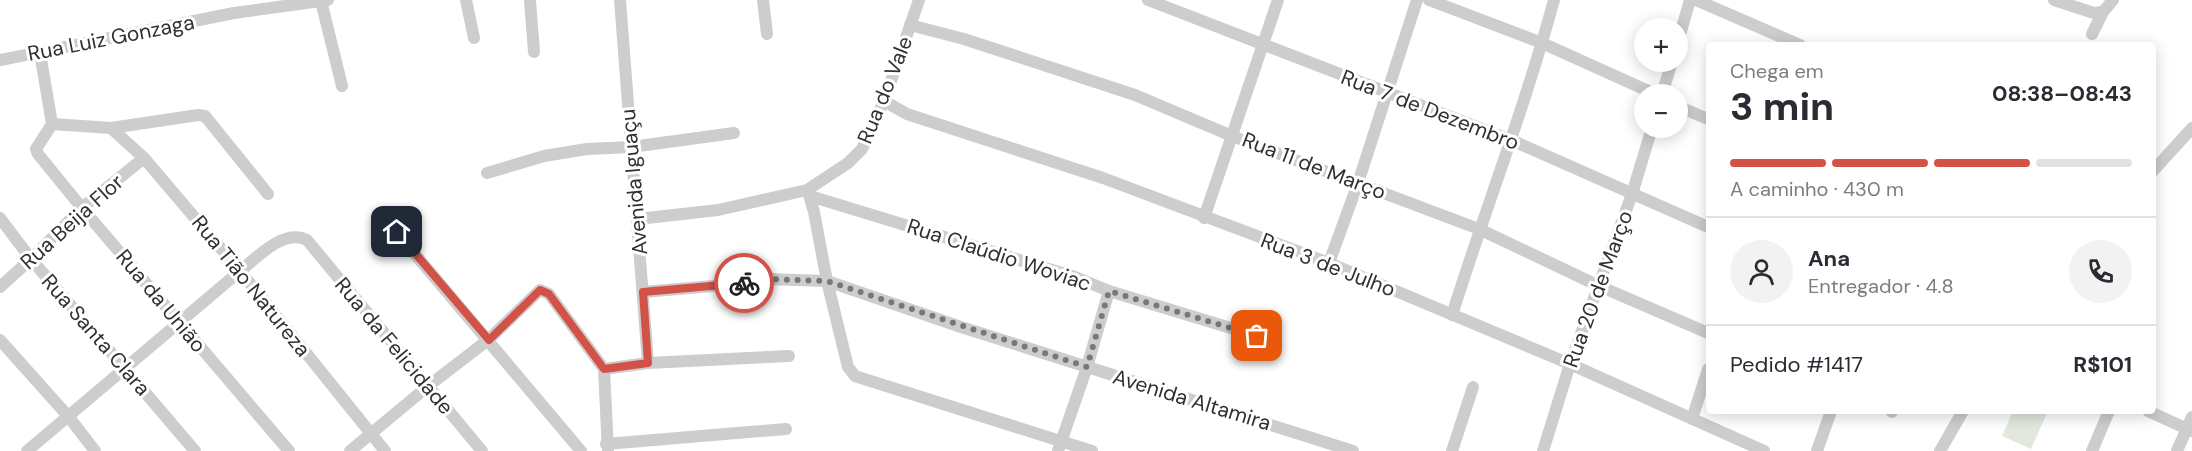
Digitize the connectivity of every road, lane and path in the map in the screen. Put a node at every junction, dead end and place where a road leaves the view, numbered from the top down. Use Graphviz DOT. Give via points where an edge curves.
graph roads {
  1 [pos="324,0"];
  2 [pos="465,0"];
  3 [pos="530,0"];
  4 [pos="620,0"];
  5 [pos="763,0"];
  6 [pos="919,0"];
  7 [pos="1148,0"];
  8 [pos="1278,0"];
  9 [pos="1417,0"];
  10 [pos="1429,0"];
  11 [pos="1554,0"];
  12 [pos="1690,0"];
  13 [pos="1696,0"];
  14 [pos="2054,0"];
  15 [pos="2113,0"];
  16 [pos="2103,12"];
  17 [pos="1685,18"];
  18 [pos="910,25"];
  19 [pos="767,34"];
  20 [pos="2092,34"];
  21 [pos="474,38"];
  22 [pos="1793,42"];
  23 [pos="1542,43"];
  24 [pos="1264,44"];
  25 [pos="534,52"];
  26 [pos="40,53"];
  27 [pos="0,60"];
  28 [pos="1634,85"];
  29 [pos="342,86"];
  30 [pos="1387,92"];
  31 [pos="884,101"];
  32 [pos="1688,110"];
  33 [pos="1706,118"];
  34 [pos="52,124"];
  35 [pos="111,128"];
  36 [pos="2192,128"];
  37 [pos="734,133"];
  38 [pos="1232,136"];
  39 [pos="1649,138"];
  40 [pos="1511,140"];
  41 [pos="631,147"];
  42 [pos="144,158"];
  43 [pos="2156,168"];
  44 [pos="487,173"];
  45 [pos="1358,183"];
  46 [pos="809,193"];
  47 [pos="268,194"];
  48 [pos="1632,194"];
  49 [pos="82,208"];
  50 [pos="381,214"];
  51 [pos="0,218"];
  52 [pos="1204,218"];
  53 [pos="638,219"];
  54 [pos="1706,226"];
  55 [pos="1479,229"];
  56 [pos="31,260"];
  57 [pos="1329,263"];
  58 [pos="240,271"];
  59 [pos="827,281"];
  60 [pos="1599,286"];
  61 [pos="0,287"];
  62 [pos="1109,291"];
  63 [pos="643,292"];
  64 [pos="1452,315"];
  65 [pos="179,322"];
  66 [pos="1706,332"];
  67 [pos="1257,336"];
  68 [pos="0,340"];
  69 [pos="489,340"];
  70 [pos="789,356"];
  71 [pos="648,363"];
  72 [pos="1570,364"];
  73 [pos="1087,367"];
  74 [pos="125,368"];
  75 [pos="604,369"];
  76 [pos="1706,375"];
  77 [pos="427,387"];
  78 [pos="1473,387"];
  79 [pos="1830,414"];
  80 [pos="1961,414"];
  81 [pos="2108,414"];
  82 [pos="2154,414"];
  83 [pos="68,416"];
  84 [pos="2192,417"];
  85 [pos="1692,419"];
  86 [pos="786,429"];
  87 [pos="2189,430"];
  88 [pos="371,433"];
  89 [pos="1060,446"];
  90 [pos="607,447"];
  91 [pos="1347,450"];
  92 [pos="1545,450"];
  93 [pos="27,451"];
  94 [pos="95,451"];
  95 [pos="195,451"];
  96 [pos="289,451"];
  97 [pos="350,451"];
  98 [pos="385,451"];
  99 [pos="482,451"];
  100 [pos="581,451"];
  101 [pos="1092,451"];
  102 [pos="1452,451"];
  103 [pos="1764,451"];
  104 [pos="1817,451"];
  105 [pos="1940,451"];
  106 [pos="2092,451"];
  107 [pos="2177,451"];
  1 -- 26 [label="street, Rua Luiz Gonzaga" via="234,13"];
  1 -- 29 [label="street"];
  2 -- 21 [label="street"];
  3 -- 25 [label="street"];
  4 -- 41 [label="street, Avenida Iguaçu"];
  5 -- 19 [label="street"];
  6 -- 18 [label="street, Rua do Vale"];
  7 -- 24 [label="street, Rua 7 de Dezembro"];
  8 -- 24 [label="street"];
  9 -- 30 [label="street"];
  10 -- 23 [label="street"];
  11 -- 23 [label="street"];
  12 -- 17 [label="street"];
  13 -- 22 [label="street"];
  14 -- 16 [label="street" via="2094,13"];
  15 -- 16 [label="street"];
  16 -- 20 [label="street"];
  18 -- 31 [label="street, Rua do Vale"];
  18 -- 38 [label="street, Rua 11 de Março" via="1106,85"];
  23 -- 28 [label="street"];
  23 -- 40 [label="street"];
  24 -- 30 [label="street, Rua 7 de Dezembro"];
  24 -- 38 [label="street"];
  26 -- 27 [label="street, Rua Luiz Gonzaga"];
  26 -- 34 [label="street"];
  30 -- 40 [label="street, Rua 7 de Dezembro"];
  30 -- 45 [label="street"];
  31 -- 46 [label="street, Rua do Vale" via="857,157"];
  31 -- 52 [label="street, Rua 3 de Julho" via="907,114 1103,178"];
  32 -- 33 [label="street"];
  34 -- 35 [label="street"];
  34 -- 49 [label="street, Rua da União" via="36,149"];
  35 -- 42 [label="street, Rua Tião Natureza"];
  35 -- 47 [label="street" via="205,116"];
  36 -- 43 [label="street"];
  37 -- 41 [label="street"];
  38 -- 45 [label="street, Rua 11 de Março"];
  38 -- 52 [label="street"];
  39 -- 48 [label="street, Rua 20 de Março"];
  40 -- 48 [label="street, Rua 7 de Dezembro"];
  40 -- 55 [label="street"];
  41 -- 44 [label="street" via="544,156"];
  41 -- 53 [label="street, Avenida Iguaçu"];
  42 -- 49 [label="street, Rua Beija Flor"];
  42 -- 58 [label="street, Rua Tião Natureza"];
  45 -- 55 [label="street, Rua 11 de Março"];
  45 -- 57 [label="street"];
  46 -- 53 [label="street" via="718,210"];
  46 -- 59 [label="street"];
  46 -- 62 [label="street, Rua Claúdio Woviac"];
  48 -- 54 [label="street, Rua 7 de Dezembro"];
  48 -- 60 [label="street, Rua 20 de Março"];
  49 -- 56 [label="street, Rua Beija Flor"];
  49 -- 65 [label="street, Rua da União"];
  50 -- 69 [label="street"];
  51 -- 56 [label="street, Rua Santa Clara"];
  52 -- 57 [label="street, Rua 3 de Julho"];
  53 -- 63 [label="street, Avenida Iguaçu"];
  55 -- 60 [label="street, Rua 11 de Março"];
  55 -- 64 [label="street"];
  56 -- 61 [label="street, Rua Beija Flor"];
  56 -- 74 [label="street, Rua Santa Clara"];
  57 -- 64 [label="street, Rua 3 de Julho"];
  58 -- 65 [label="street"];
  58 -- 77 [label="street, Rua da Felicidade" via="283,240 307,240"];
  58 -- 88 [label="street, Rua Tião Natureza"];
  59 -- 63 [label="street, Avenida Altamira" via="766,279"];
  59 -- 73 [label="street, Avenida Altamira"];
  59 -- 89 [label="street" via="852,373"];
  60 -- 66 [label="street, Rua 11 de Março"];
  60 -- 72 [label="street, Rua 20 de Março"];
  62 -- 67 [label="street, Rua Claúdio Woviac"];
  62 -- 73 [label="street"];
  63 -- 71 [label="street, Avenida Iguaçu"];
  64 -- 72 [label="street, Rua 3 de Julho"];
  65 -- 74 [label="street"];
  65 -- 96 [label="street, Rua da União"];
  68 -- 83 [label="street"];
  69 -- 75 [label="street" via="543,290"];
  69 -- 77 [label="street"];
  69 -- 100 [label="street"];
  70 -- 71 [label="street"];
  71 -- 75 [label="street"];
  72 -- 85 [label="street, Rua 3 de Julho"];
  72 -- 92 [label="street, Rua 20 de Março"];
  73 -- 89 [label="street"];
  73 -- 91 [label="street, Avenida Altamira"];
  74 -- 83 [label="street"];
  74 -- 95 [label="street, Rua Santa Clara"];
  75 -- 90 [label="street"];
  76 -- 85 [label="street"];
  77 -- 88 [label="street"];
  77 -- 99 [label="street, Rua da Felicidade"];
  78 -- 102 [label="street"];
  79 -- 104 [label="street"];
  80 -- 105 [label="street"];
  81 -- 106 [label="street"];
  82 -- 87 [label="street"];
  83 -- 93 [label="street"];
  83 -- 94 [label="street"];
  84 -- 87 [label="street"];
  85 -- 103 [label="street, Rua 3 de Julho"];
  86 -- 90 [label="street"];
  87 -- 107 [label="street"];
  88 -- 97 [label="street"];
  88 -- 98 [label="street, Rua Tião Natureza"];
  89 -- 101 [label="street"];
}
